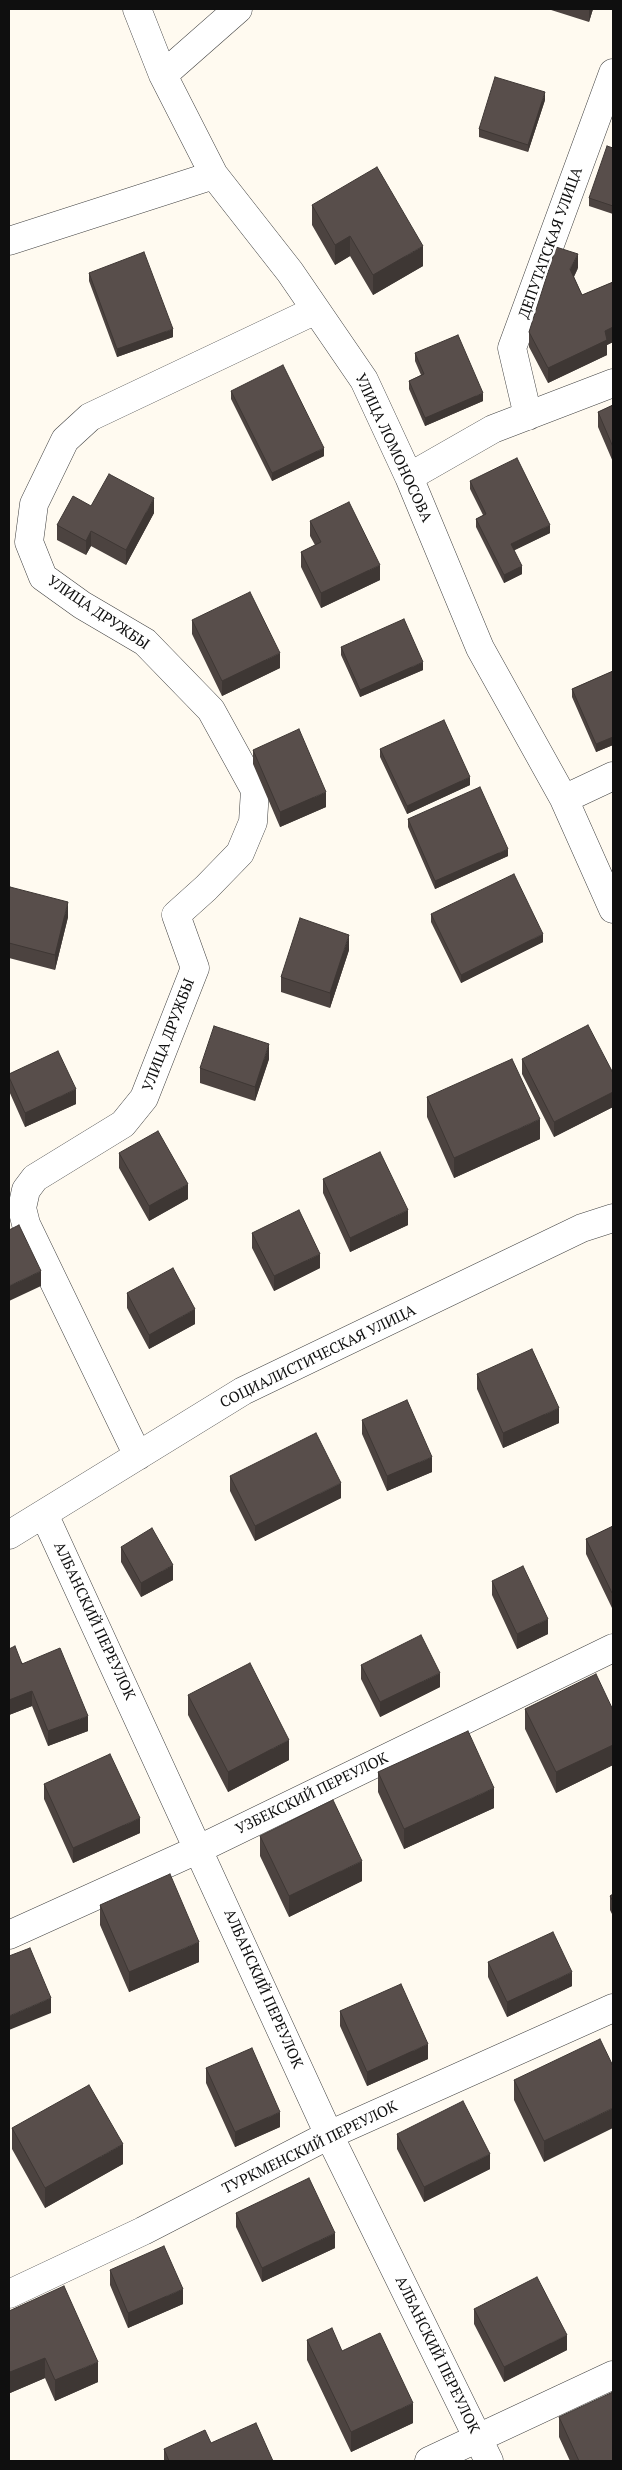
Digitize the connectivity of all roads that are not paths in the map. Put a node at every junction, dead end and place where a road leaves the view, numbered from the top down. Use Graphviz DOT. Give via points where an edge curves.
graph roads {
  1 [pos="137,9"];
  2 [pos="238,9"];
  3 [pos="613,73"];
  4 [pos="163,75"];
  5 [pos="214,175"];
  6 [pos="9,242"];
  7 [pos="316,310"];
  8 [pos="613,383"];
  9 [pos="528,416"];
  10 [pos="409,477"];
  11 [pos="613,776"];
  12 [pos="564,799"];
  13 [pos="613,909"];
  14 [pos="613,1218"];
  15 [pos="138,1456"];
  16 [pos="44,1514"];
  17 [pos="9,1535"];
  18 [pos="613,1648"];
  19 [pos="199,1849"];
  20 [pos="9,1935"];
  21 [pos="613,2008"];
  22 [pos="329,2135"];
  23 [pos="9,2294"];
  24 [pos="613,2375"];
  25 [pos="484,2450"];
  26 [pos="429,2461"];
  1 -- 4 [label="street, УЛИЦА ЛОМОНОСОВА"];
  2 -- 4 [label="street"];
  3 -- 9 [label="street, ДЕПУТАТСКАЯ УЛИЦА" via="512,348"];
  4 -- 5 [label="street, УЛИЦА ЛОМОНОСОВА"];
  5 -- 6 [label="street"];
  5 -- 7 [label="street, УЛИЦА ЛОМОНОСОВА"];
  7 -- 10 [label="street, УЛИЦА ЛОМОНОСОВА" via="364,380"];
  7 -- 15 [label="street, УЛИЦА ДРУЖБЫ" via="90,417 66,440 34,504 28,542 43,577 145,642 211,710 255,790 253,822 240,853 176,915 195,968 144,1098 123,1124 35,1178 26,1190 22,1208 26,1224"];
  8 -- 9 [label="street"];
  9 -- 10 [label="street" via="493,430"];
  10 -- 12 [label="street, УЛИЦА ЛОМОНОСОВА" via="480,648"];
  11 -- 12 [label="street"];
  12 -- 13 [label="street, УЛИЦА ЛОМОНОСОВА"];
  14 -- 15 [label="street, СОЦИАЛИСТИЧЕСКАЯ УЛИЦА" via="582,1228 243,1391"];
  15 -- 16 [label="street, СОЦИАЛИСТИЧЕСКАЯ УЛИЦА"];
  16 -- 17 [label="street, СОЦИАЛИСТИЧЕСКАЯ УЛИЦА"];
  16 -- 19 [label="street, АЛБАНСКИЙ ПЕРЕУЛОК"];
  18 -- 19 [label="street, УЗБЕКСКИЙ ПЕРЕУЛОК"];
  19 -- 20 [label="street, УЗБЕКСКИЙ ПЕРЕУЛОК"];
  19 -- 22 [label="street, АЛБАНСКИЙ ПЕРЕУЛОК"];
  21 -- 22 [label="street, ТУРКМЕНСКИЙ ПЕРЕУЛОК"];
  22 -- 23 [label="street, ТУРКМЕНСКИЙ ПЕРЕУЛОК" via="143,2231"];
  22 -- 25 [label="street, АЛБАНСКИЙ ПЕРЕУЛОК"];
  24 -- 25 [label="street"];
  25 -- 26 [label="street"];
}
